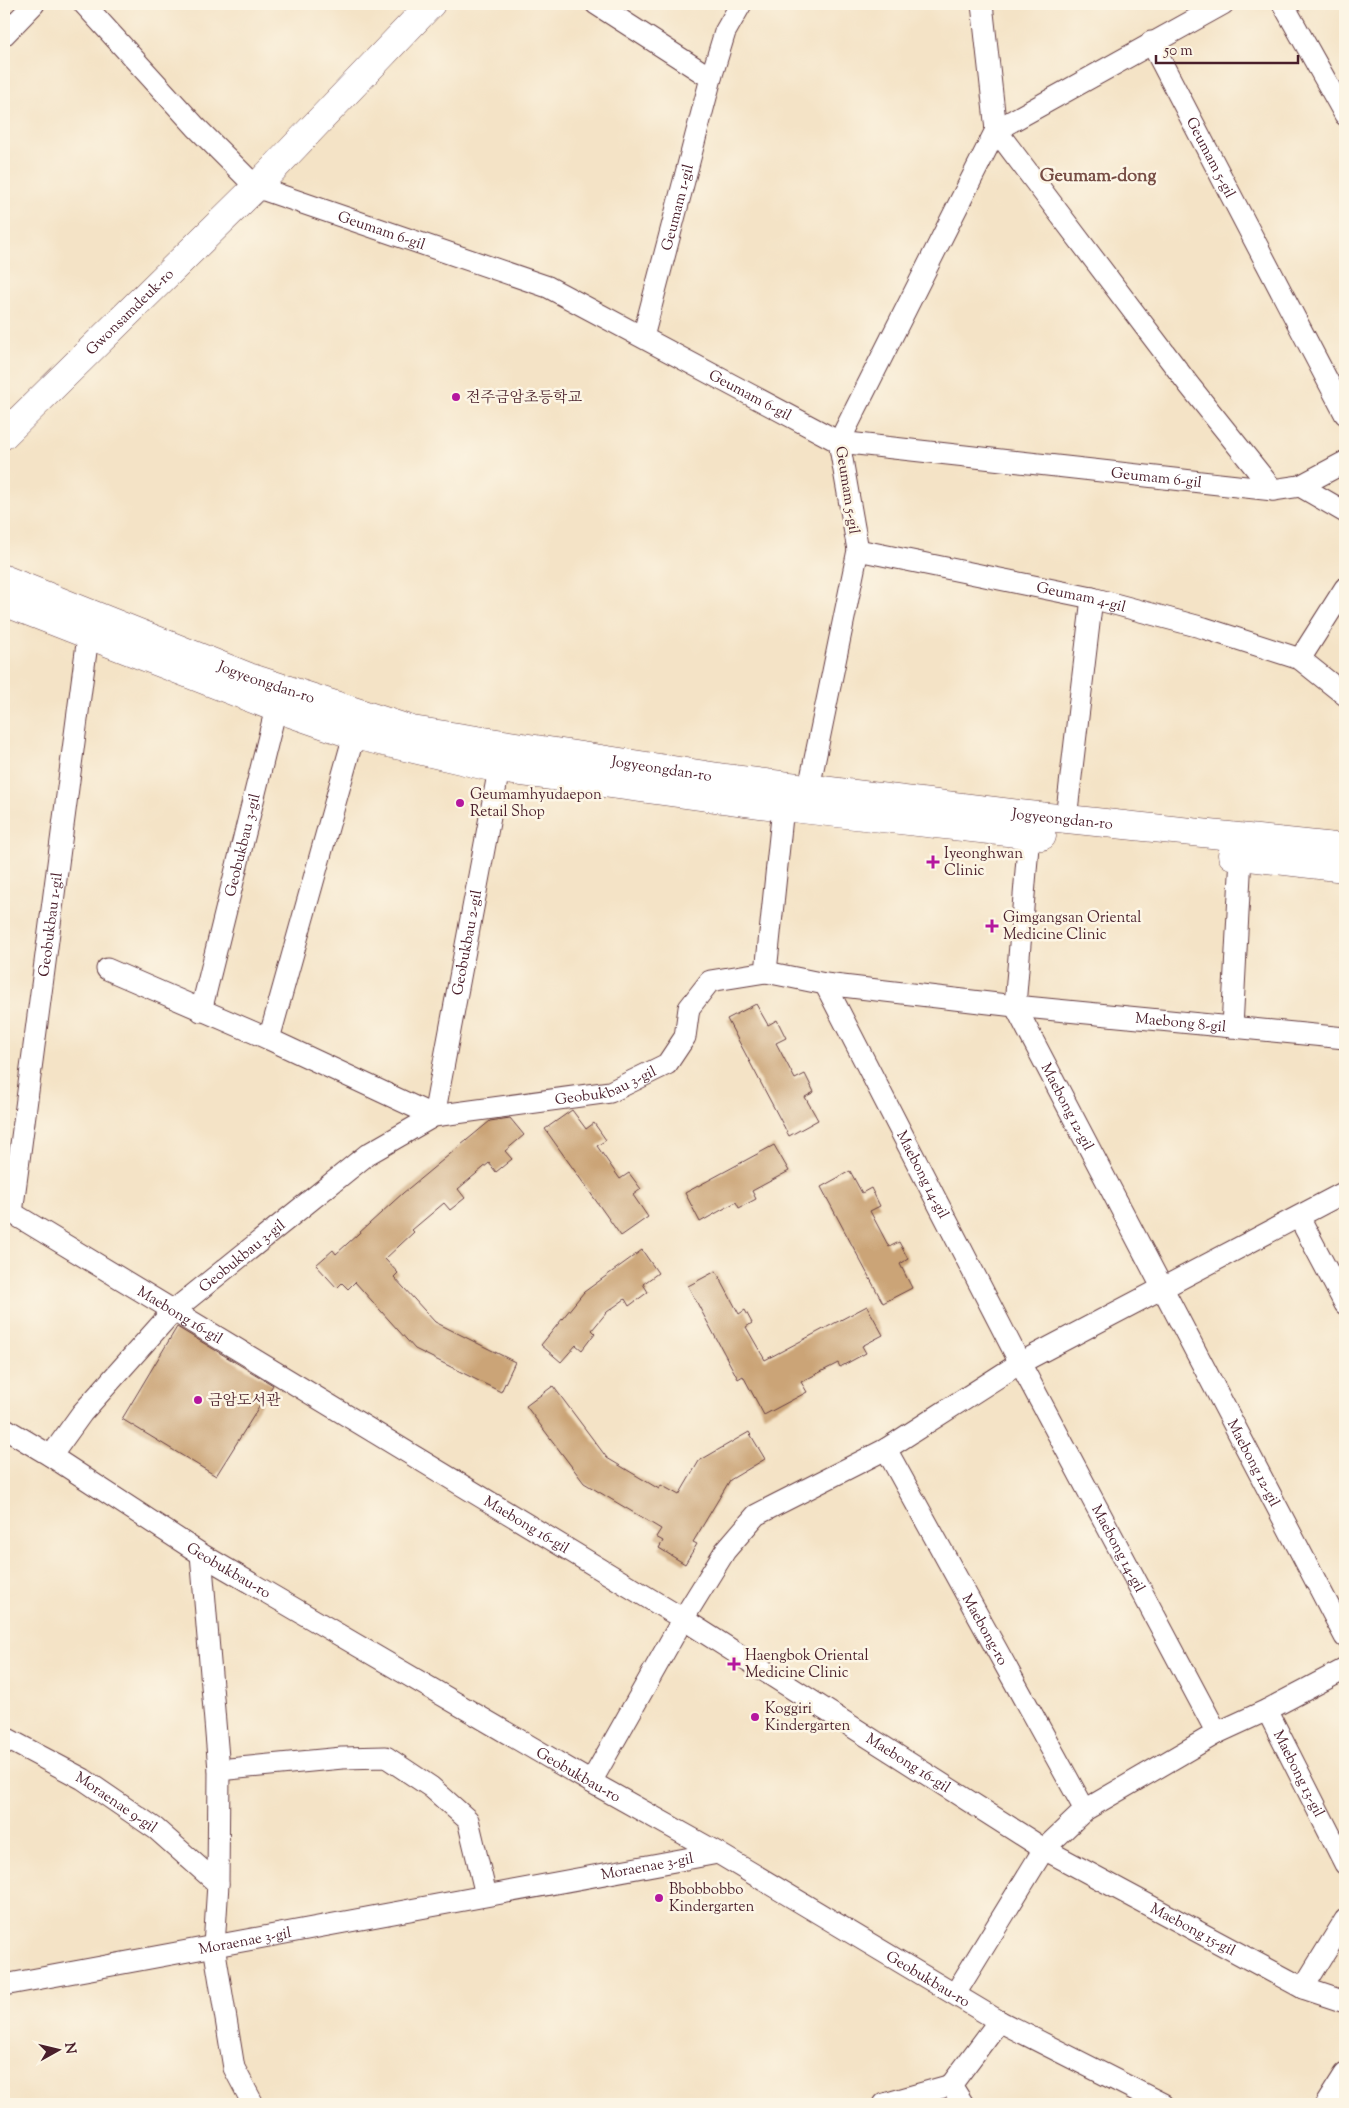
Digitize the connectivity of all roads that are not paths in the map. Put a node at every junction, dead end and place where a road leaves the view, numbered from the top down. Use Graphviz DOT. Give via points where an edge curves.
graph roads {
  1 [pos="34,4"];
  2 [pos="84,4"];
  3 [pos="431,4"];
  4 [pos="596,4"];
  5 [pos="741,4"];
  6 [pos="982,4"];
  7 [pos="1224,4"];
  8 [pos="1283,4"];
  9 [pos="4,35"];
  10 [pos="1152,42"];
  11 [pos="711,78"];
  12 [pos="1345,115"];
  13 [pos="996,130"];
  14 [pos="256,187"];
  15 [pos="643,337"];
  16 [pos="1345,414"];
  17 [pos="4,435"];
  18 [pos="839,442"];
  19 [pos="1345,462"];
  20 [pos="1300,486"];
  21 [pos="1273,490"];
  22 [pos="1345,512"];
  23 [pos="858,550"];
  24 [pos="4,580"];
  25 [pos="1345,588"];
  26 [pos="1092,598"];
  27 [pos="4,602"];
  28 [pos="88,636"];
  29 [pos="1300,659"];
  30 [pos="1345,695"];
  31 [pos="276,708"];
  32 [pos="354,735"];
  33 [pos="500,768"];
  34 [pos="809,788"];
  35 [pos="783,807"];
  36 [pos="1066,819"];
  37 [pos="1029,834"];
  38 [pos="1345,848"];
  39 [pos="1241,856"];
  40 [pos="1345,868"];
  41 [pos="107,969"];
  42 [pos="766,972"];
  43 [pos="825,984"];
  44 [pos="1015,1006"];
  45 [pos="201,1011"];
  46 [pos="1232,1027"];
  47 [pos="1345,1038"];
  48 [pos="269,1039"];
  49 [pos="434,1116"];
  50 [pos="1345,1192"];
  51 [pos="8,1210"];
  52 [pos="1299,1217"];
  53 [pos="1163,1288"];
  54 [pos="1345,1304"];
  55 [pos="173,1311"];
  56 [pos="1020,1363"];
  57 [pos="4,1428"];
  58 [pos="886,1449"];
  59 [pos="51,1456"];
  60 [pos="201,1554"];
  61 [pos="683,1619"];
  62 [pos="1345,1637"];
  63 [pos="1345,1670"];
  64 [pos="1267,1710"];
  65 [pos="1216,1733"];
  66 [pos="4,1737"];
  67 [pos="219,1770"];
  68 [pos="591,1782"];
  69 [pos="1085,1810"];
  70 [pos="1044,1849"];
  71 [pos="718,1853"];
  72 [pos="1345,1864"];
  73 [pos="218,1884"];
  74 [pos="486,1895"];
  75 [pos="1345,1920"];
  76 [pos="214,1946"];
  77 [pos="4,1985"];
  78 [pos="1303,1988"];
  79 [pos="955,1994"];
  80 [pos="1345,2002"];
  81 [pos="999,2021"];
  82 [pos="1345,2074"];
  83 [pos="951,2085"];
  84 [pos="253,2104"];
  85 [pos="884,2104"];
  86 [pos="963,2104"];
  87 [pos="1163,2104"];
  88 [pos="1326,2104"];
  1 -- 9 [label="street"];
  2 -- 14 [label="street" via="196,127"];
  3 -- 14 [label="street, Gwonsamdeuk-ro"];
  4 -- 11 [label="street"];
  5 -- 11 [label="street, Geumam 1-gil" via="725,32"];
  6 -- 13 [label="street"];
  7 -- 10 [label="street"];
  8 -- 12 [label="street"];
  10 -- 13 [label="street"];
  10 -- 16 [label="street, Geumam 5-gil"];
  11 -- 15 [label="street, Geumam 1-gil"];
  13 -- 18 [label="street, Geumam 5-gil"];
  13 -- 21 [label="street" via="1189,385"];
  14 -- 15 [label="street, Geumam 6-gil" via="548,287"];
  14 -- 17 [label="street, Gwonsamdeuk-ro"];
  15 -- 18 [label="street, Geumam 6-gil"];
  18 -- 21 [label="street, Geumam 6-gil"];
  18 -- 23 [label="street, Geumam 5-gil"];
  19 -- 20 [label="street, Geumam 6-gil"];
  20 -- 21 [label="street, Geumam 6-gil"];
  20 -- 22 [label="street"];
  23 -- 26 [label="street, Geumam 4-gil"];
  23 -- 34 [label="street, Geumam 5-gil"];
  24 -- 34 [label="street, Jogyeongdan-ro" via="249,677 412,730"];
  25 -- 29 [label="street"];
  26 -- 29 [label="street, Geumam 4-gil" via="1204,628"];
  26 -- 36 [label="street"];
  27 -- 28 [label="street, Jogyeongdan-ro"];
  28 -- 31 [label="street, Jogyeongdan-ro"];
  28 -- 51 [label="street, Geobukbau 1-gil"];
  29 -- 30 [label="street, Geumam 4-gil"];
  31 -- 32 [label="street, Jogyeongdan-ro"];
  31 -- 45 [label="street, Geobukbau 3-gil"];
  32 -- 33 [label="street, Jogyeongdan-ro"];
  32 -- 48 [label="street"];
  33 -- 35 [label="street, Jogyeongdan-ro"];
  33 -- 49 [label="street, Geobukbau 2-gil"];
  34 -- 35 [label="street"];
  34 -- 36 [label="street, Jogyeongdan-ro"];
  35 -- 37 [label="street, Jogyeongdan-ro"];
  35 -- 42 [label="street"];
  36 -- 38 [label="street, Jogyeongdan-ro"];
  37 -- 39 [label="street, Jogyeongdan-ro"];
  37 -- 44 [label="street"];
  39 -- 40 [label="street, Jogyeongdan-ro"];
  39 -- 46 [label="street"];
  41 -- 45 [label="street"];
  42 -- 43 [label="street"];
  42 -- 49 [label="street, Geobukbau 3-gil" via="710,981 689,1008 685,1037 666,1064 610,1092"];
  43 -- 44 [label="street"];
  43 -- 56 [label="street, Maebong 14-gil"];
  44 -- 46 [label="street, Maebong 8-gil"];
  44 -- 53 [label="street, Maebong 12-gil"];
  45 -- 48 [label="street"];
  46 -- 47 [label="street, Maebong 8-gil"];
  48 -- 49 [label="street"];
  49 -- 55 [label="street, Geobukbau 3-gil" via="368,1154"];
  50 -- 52 [label="street"];
  51 -- 55 [label="street, Maebong 16-gil"];
  52 -- 53 [label="street"];
  52 -- 54 [label="street"];
  53 -- 56 [label="street"];
  53 -- 62 [label="street, Maebong 12-gil"];
  55 -- 59 [label="street, Geobukbau 3-gil" via="82,1413"];
  55 -- 61 [label="street, Maebong 16-gil"];
  56 -- 58 [label="street"];
  56 -- 65 [label="street, Maebong 14-gil"];
  57 -- 59 [label="street, Geobukbau-ro"];
  58 -- 61 [label="street" via="756,1515 725,1551"];
  58 -- 69 [label="street, Maebong-ro"];
  59 -- 60 [label="street, Geobukbau-ro"];
  60 -- 67 [label="street"];
  60 -- 68 [label="street, Geobukbau-ro"];
  61 -- 68 [label="street"];
  61 -- 70 [label="street, Maebong 16-gil"];
  63 -- 64 [label="street"];
  64 -- 65 [label="street"];
  64 -- 72 [label="street, Maebong 13-gil"];
  65 -- 69 [label="street"];
  66 -- 73 [label="street, Moraenae 9-gil" via="91,1784 156,1828"];
  67 -- 73 [label="street"];
  67 -- 74 [label="street" via="386,1757 431,1787 468,1820"];
  68 -- 71 [label="street, Geobukbau-ro"];
  69 -- 70 [label="street"];
  70 -- 78 [label="street, Maebong 15-gil"];
  70 -- 79 [label="street"];
  71 -- 74 [label="street, Moraenae 3-gil"];
  71 -- 79 [label="street, Geobukbau-ro"];
  73 -- 76 [label="street"];
  74 -- 76 [label="street, Moraenae 3-gil"];
  75 -- 78 [label="street"];
  76 -- 77 [label="street, Moraenae 3-gil"];
  76 -- 84 [label="street" via="234,2068"];
  78 -- 80 [label="street, Maebong 15-gil"];
  79 -- 81 [label="street, Geobukbau-ro"];
  81 -- 83 [label="street"];
  81 -- 87 [label="street, Geobukbau-ro"];
  82 -- 88 [label="street"];
  83 -- 85 [label="street"];
  83 -- 86 [label="street"];
}
